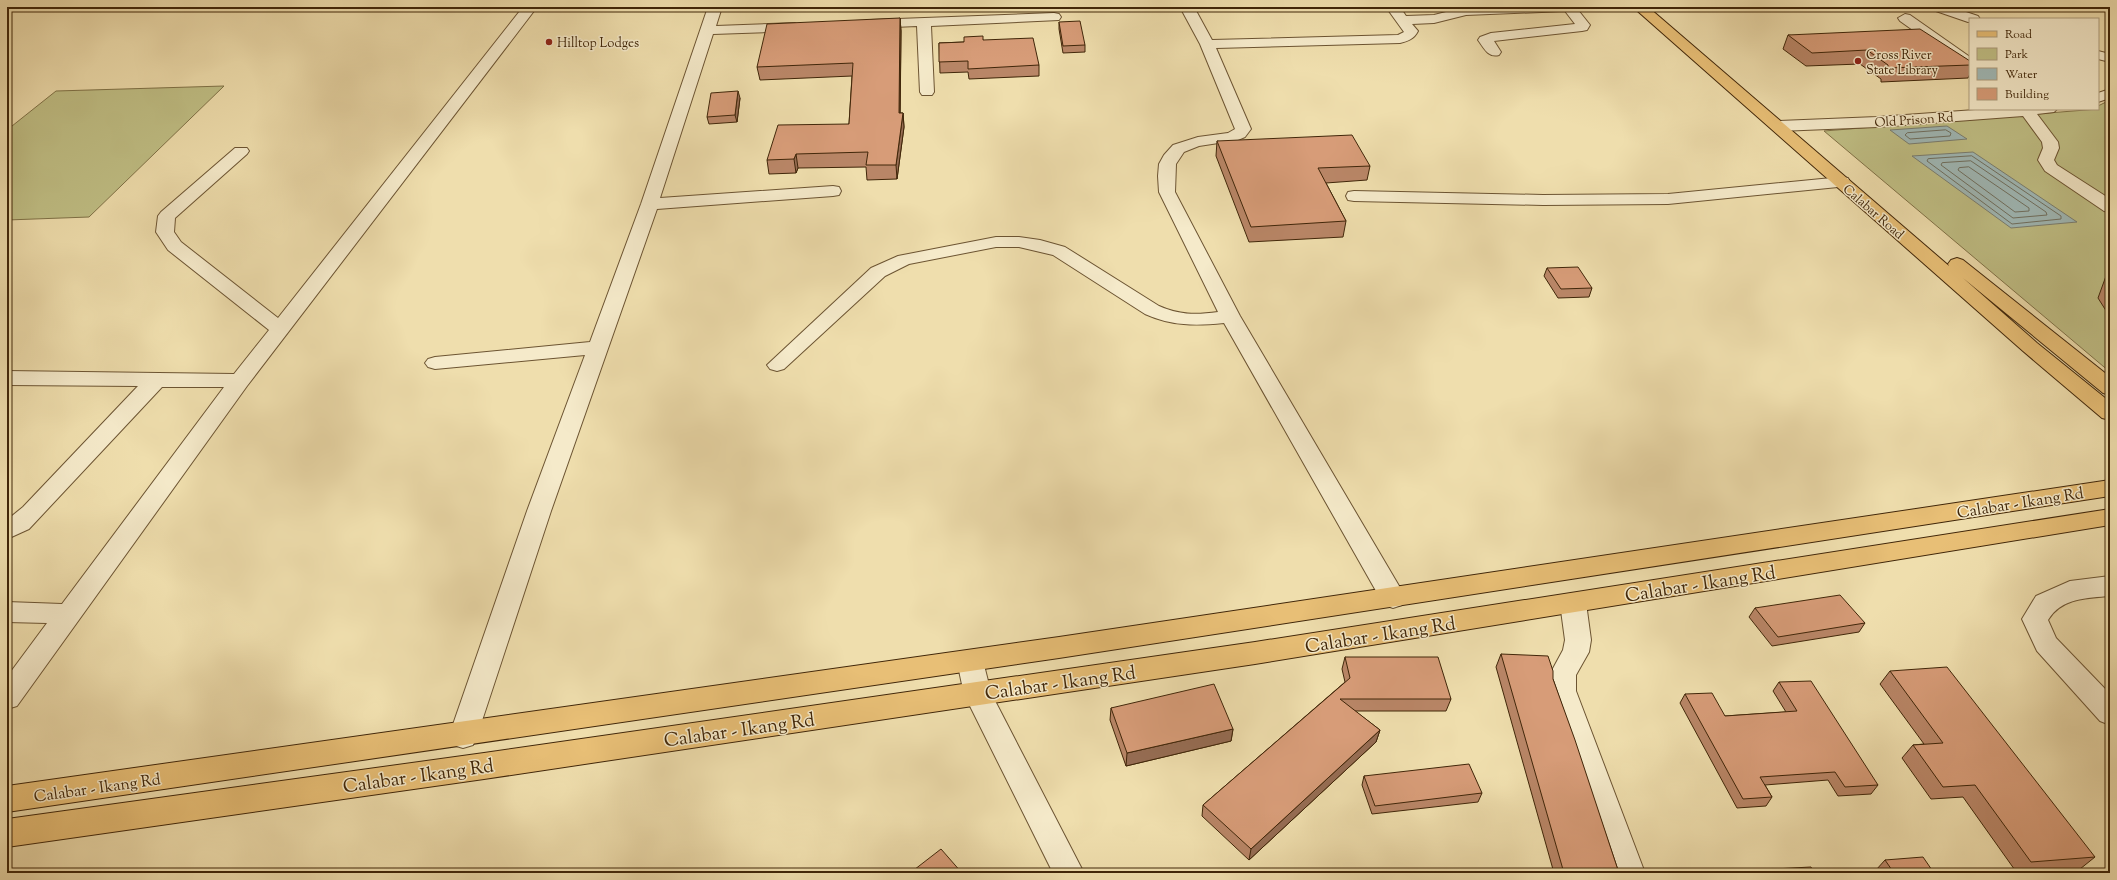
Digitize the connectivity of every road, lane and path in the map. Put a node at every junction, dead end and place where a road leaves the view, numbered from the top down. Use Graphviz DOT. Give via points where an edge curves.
graph roads {
  1 [pos="530,7"];
  2 [pos="715,7"];
  3 [pos="1186,7"];
  4 [pos="1393,7"];
  5 [pos="1573,7"];
  6 [pos="1640,7"];
  7 [pos="1657,7"];
  8 [pos="1938,7"];
  9 [pos="1456,13"];
  10 [pos="1054,17"];
  11 [pos="1905,18"];
  12 [pos="1970,18"];
  13 [pos="1404,20"];
  14 [pos="924,22"];
  15 [pos="854,24"];
  16 [pos="808,26"];
  17 [pos="707,30"];
  18 [pos="1479,32"];
  19 [pos="1208,44"];
  20 [pos="1494,52"];
  21 [pos="2099,55"];
  22 [pos="2110,58"];
  23 [pos="1969,63"];
  24 [pos="927,92"];
  25 [pos="2110,93"];
  26 [pos="2099,98"];
  27 [pos="2037,110"];
  28 [pos="1779,126"];
  29 [pos="1800,126"];
  30 [pos="240,151"];
  31 [pos="1842,182"];
  32 [pos="833,191"];
  33 [pos="1354,196"];
  34 [pos="650,204"];
  35 [pos="2110,207"];
  36 [pos="1230,316"];
  37 [pos="280,329"];
  38 [pos="598,348"];
  39 [pos="435,363"];
  40 [pos="777,365"];
  41 [pos="7,378"];
  42 [pos="156,380"];
  43 [pos="240,381"];
  44 [pos="2110,388"];
  45 [pos="2110,413"];
  46 [pos="2110,488"];
  47 [pos="2110,518"];
  48 [pos="7,530"];
  49 [pos="2110,586"];
  50 [pos="1393,598"];
  51 [pos="1573,603"];
  52 [pos="7,612"];
  53 [pos="69,614"];
  54 [pos="970,661"];
  55 [pos="978,694"];
  56 [pos="7,698"];
  57 [pos="2110,713"];
  58 [pos="463,736"];
  59 [pos="7,799"];
  60 [pos="7,833"];
  61 [pos="1069,873"];
  62 [pos="1630,873"];
  1 -- 37 [label="street"];
  2 -- 17 [label="street"];
  3 -- 19 [label="street"];
  4 -- 13 [label="street"];
  5 -- 9 [label="street"];
  5 -- 18 [label="street" via="1582,27 1491,36"];
  6 -- 28 [label="main road, Calabar Road"];
  7 -- 29 [label="main road, Calabar Road"];
  8 -- 12 [label="street"];
  9 -- 13 [label="street" via="1434,19"];
  9 -- 18 [label="street"];
  10 -- 14 [label="street"];
  11 -- 23 [label="street"];
  13 -- 19 [label="street" via="1411,31 1410,35 1400,39"];
  14 -- 15 [label="street"];
  14 -- 24 [label="street"];
  16 -- 17 [label="street"];
  17 -- 34 [label="street"];
  18 -- 20 [label="street"];
  19 -- 36 [label="street" via="1243,129 1236,136 1191,142 1175,150 1169,157 1166,184 1167,192"];
  21 -- 22 [label="street"];
  25 -- 26 [label="street"];
  27 -- 29 [label="street, Old Prison Rd"];
  27 -- 35 [label="street" via="2050,142 2051,148 2046,160 2050,168"];
  28 -- 29 [label="street, Old Prison Rd"];
  28 -- 31 [label="main road, Calabar Road"];
  29 -- 44 [label="main road, Calabar Road" via="1956,263"];
  30 -- 37 [label="street" via="167,216 165,232 174,246"];
  31 -- 33 [label="street" via="1668,199 1543,200"];
  31 -- 45 [label="main road, Calabar Road" via="2030,347"];
  32 -- 34 [label="street"];
  34 -- 38 [label="street"];
  36 -- 40 [label="street" via="1184,322 1168,318 1059,251 1040,245 996,242 904,260 885,268"];
  36 -- 50 [label="street"];
  37 -- 43 [label="street"];
  38 -- 39 [label="street"];
  38 -- 58 [label="street" via="539,511"];
  41 -- 42 [label="street"];
  42 -- 43 [label="street"];
  42 -- 48 [label="street" via="31,514"];
  43 -- 53 [label="street"];
  46 -- 50 [label="main road, Calabar - Ikang Rd"];
  47 -- 51 [label="main road, Calabar - Ikang Rd"];
  49 -- 57 [label="street" via="2070,591 2045,603 2035,619 2046,644"];
  50 -- 54 [label="main road, Calabar - Ikang Rd"];
  51 -- 55 [label="main road, Calabar - Ikang Rd"];
  51 -- 62 [label="street" via="1578,640 1576,652 1563,674 1562,691"];
  52 -- 53 [label="street"];
  53 -- 56 [label="street"];
  54 -- 55 [label="street"];
  54 -- 58 [label="main road, Calabar - Ikang Rd"];
  55 -- 60 [label="main road, Calabar - Ikang Rd"];
  55 -- 61 [label="street"];
  58 -- 59 [label="main road, Calabar - Ikang Rd"];
}
